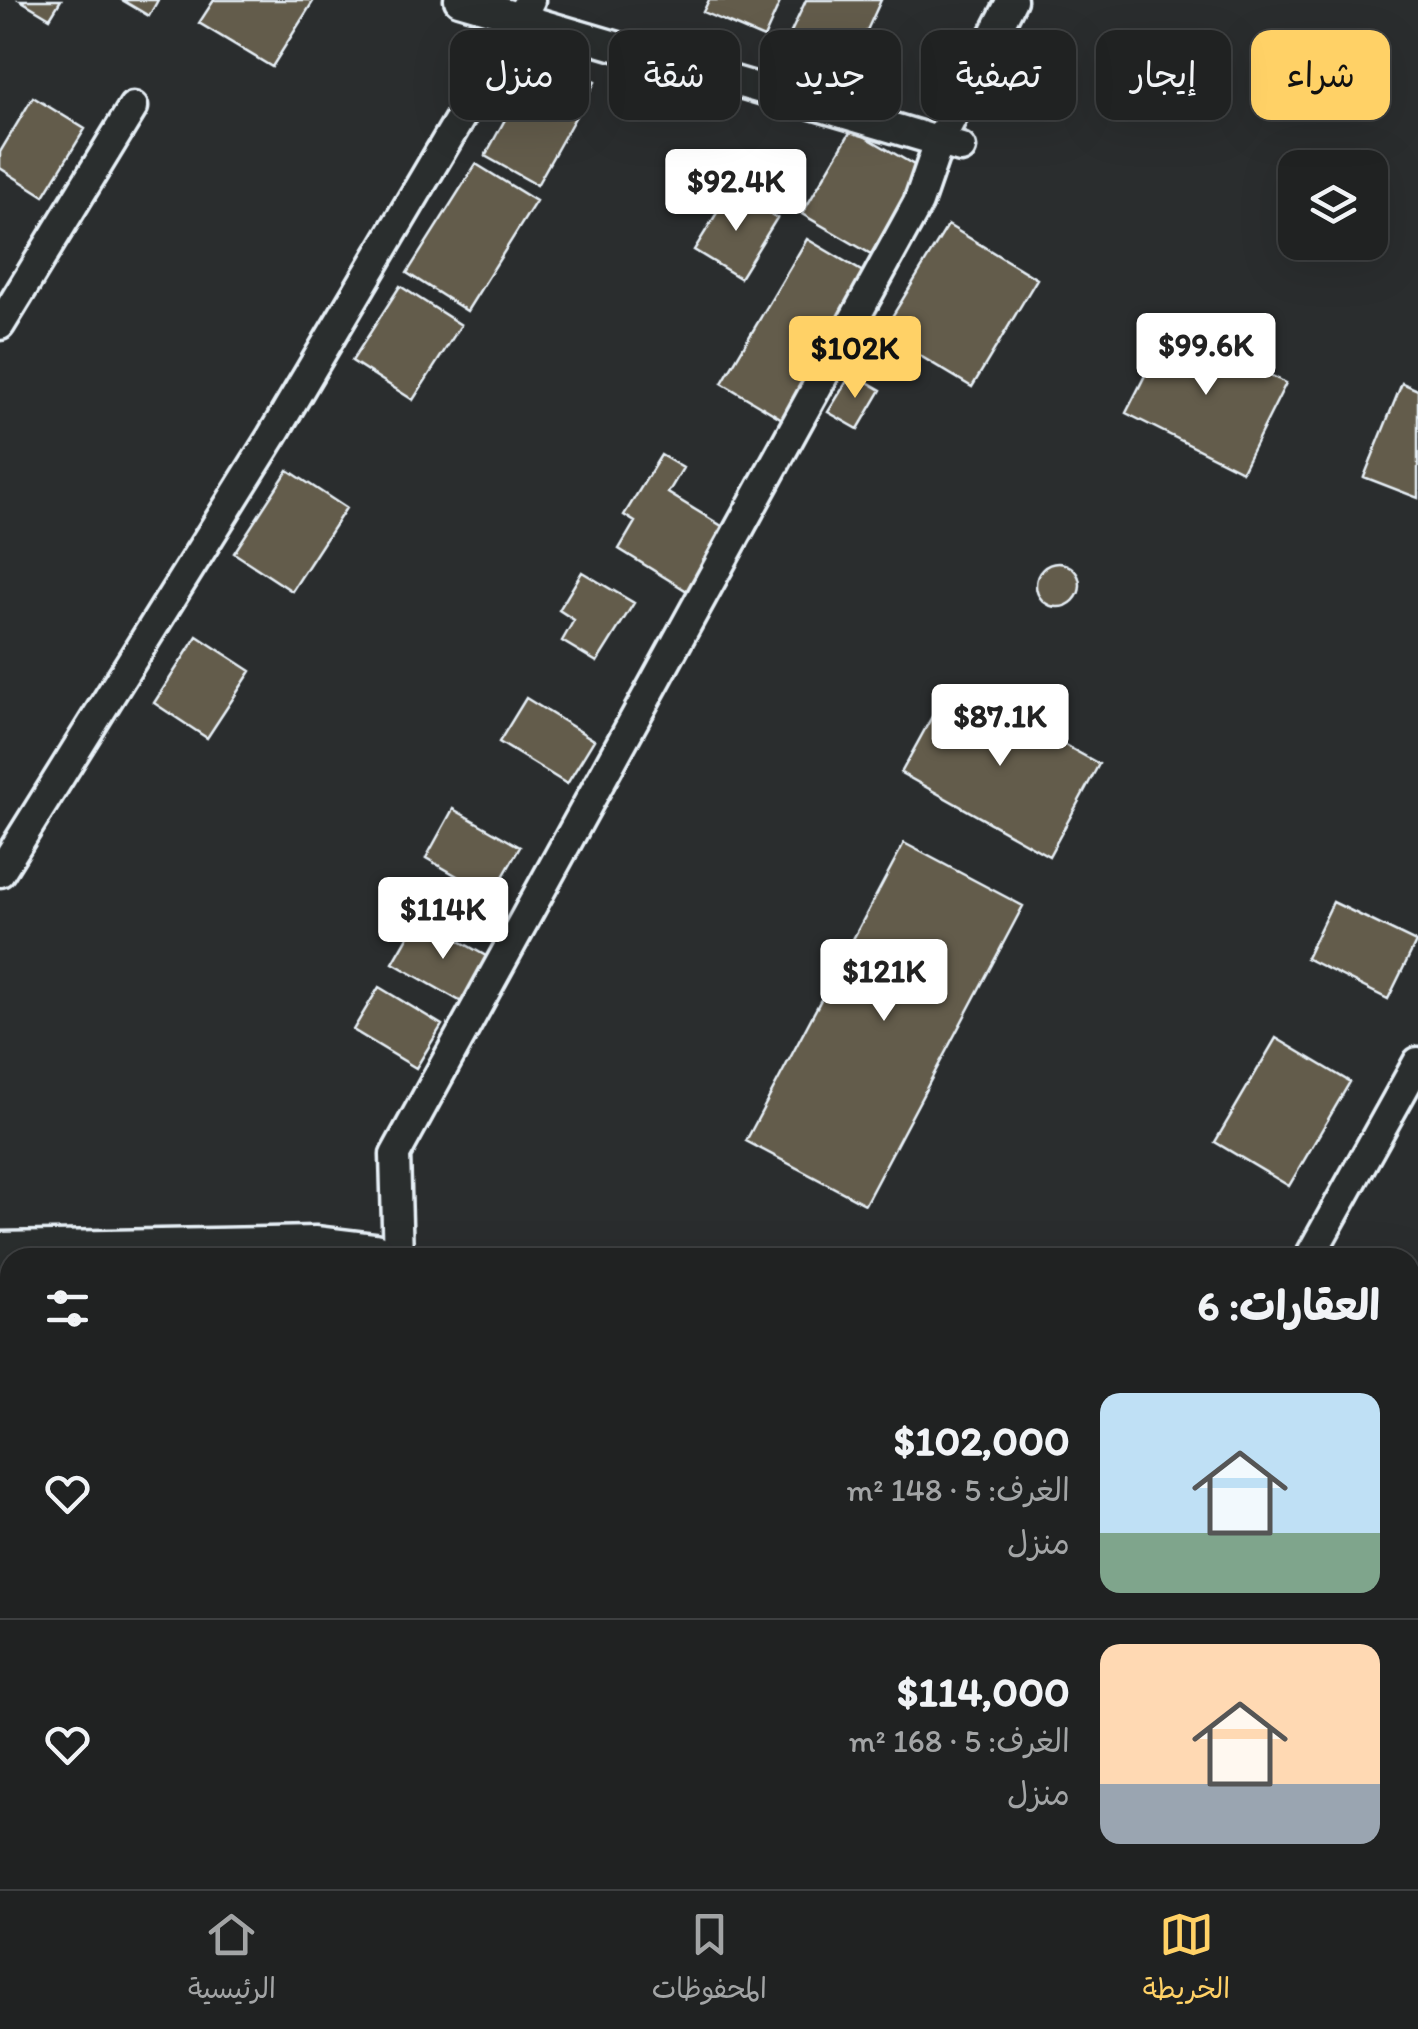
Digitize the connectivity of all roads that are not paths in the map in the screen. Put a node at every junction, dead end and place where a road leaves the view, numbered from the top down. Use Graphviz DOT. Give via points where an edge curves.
graph roads {
  1 [pos="459,0"];
  2 [pos="1012,0"];
  3 [pos="526,10"];
  4 [pos="134,108"];
  5 [pos="950,145"];
  6 [pos="0,324"];
  7 [pos="0,872"];
  8 [pos="1418,1062"];
  9 [pos="398,1248"];
  10 [pos="1315,1248"];
  1 -- 3 [label="street"];
  2 -- 5 [label="street"];
  3 -- 5 [label="street"];
  3 -- 7 [label="street" via="272,436"];
  4 -- 6 [label="street"];
  5 -- 9 [label="street" via="395,1155"];
  8 -- 10 [label="street"];
}
